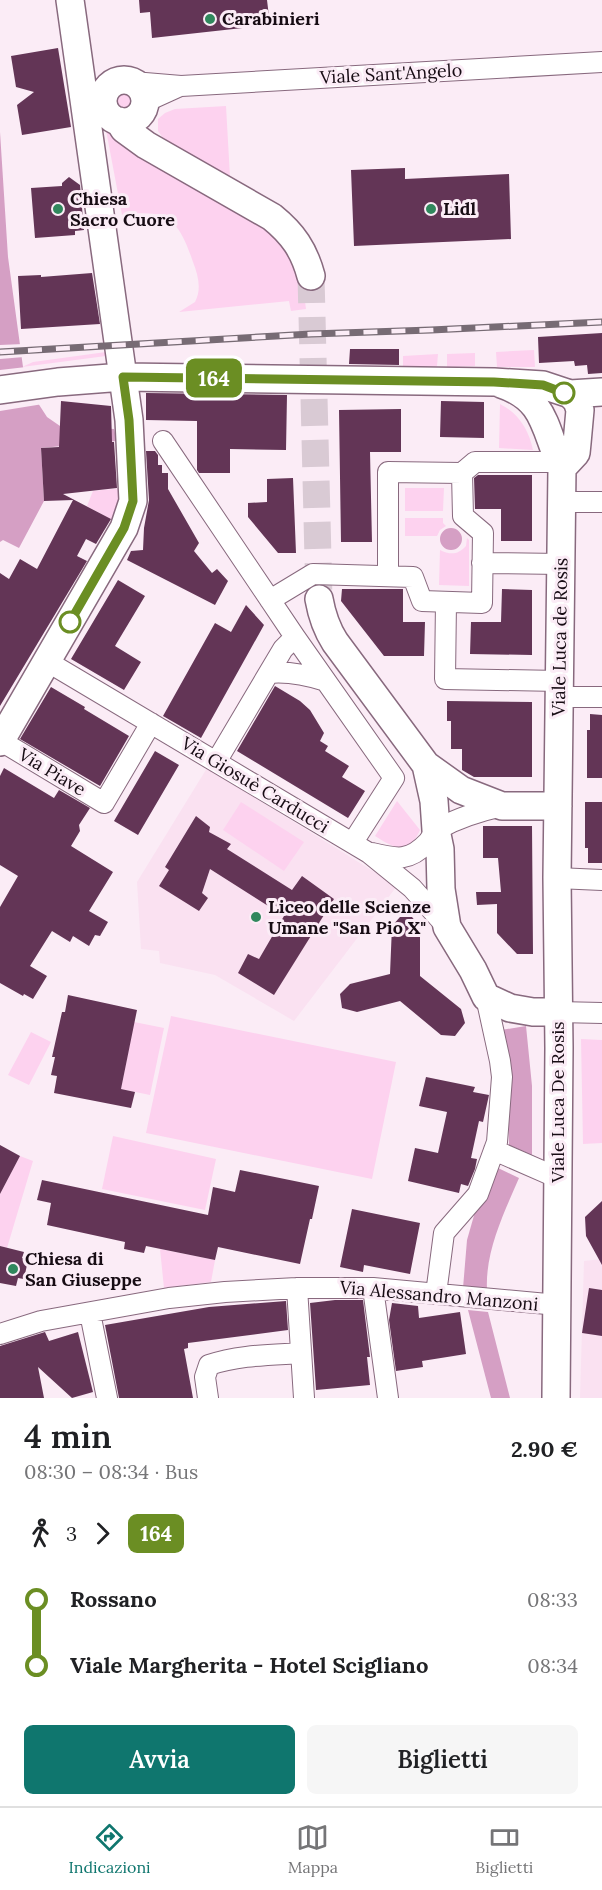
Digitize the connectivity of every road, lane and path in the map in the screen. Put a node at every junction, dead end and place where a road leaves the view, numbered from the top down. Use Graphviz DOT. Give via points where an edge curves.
graph roads {
  1 [pos="69,0"];
  2 [pos="78,0"];
  3 [pos="86,0"];
  4 [pos="602,62"];
  5 [pos="136,93"];
  6 [pos="109,109"];
  7 [pos="146,145"];
  8 [pos="92,163"];
  9 [pos="311,276"];
  10 [pos="123,377"];
  11 [pos="501,384"];
  12 [pos="0,390"];
  13 [pos="602,393"];
  14 [pos="575,405"];
  15 [pos="163,441"];
  16 [pos="561,465"];
  17 [pos="462,473"];
  18 [pos="561,502"];
  19 [pos="602,502"];
  20 [pos="482,563"];
  21 [pos="561,564"];
  22 [pos="388,576"];
  23 [pos="316,587"];
  24 [pos="270,600"];
  25 [pos="446,602"];
  26 [pos="295,636"];
  27 [pos="48,662"];
  28 [pos="269,673"];
  29 [pos="326,681"];
  30 [pos="559,689"];
  31 [pos="602,697"];
  32 [pos="151,723"];
  33 [pos="2,736"];
  34 [pos="216,762"];
  35 [pos="426,765"];
  36 [pos="502,806"];
  37 [pos="558,806"];
  38 [pos="436,830"];
  39 [pos="361,848"];
  40 [pos="557,878"];
  41 [pos="602,880"];
  42 [pos="447,927"];
  43 [pos="486,998"];
  44 [pos="558,1012"];
  45 [pos="602,1013"];
  46 [pos="494,1150"];
  47 [pos="558,1178"];
  48 [pos="297,1288"];
  49 [pos="373,1288"];
  50 [pos="436,1294"];
  51 [pos="558,1305"];
  52 [pos="90,1313"];
  53 [pos="0,1334"];
  54 [pos="300,1353"];
  55 [pos="107,1398"];
  56 [pos="208,1398"];
  57 [pos="304,1398"];
  58 [pos="388,1398"];
  59 [pos="556,1398"];
  1 -- 8 [label="main road"];
  2 -- 6 [label="main road" via="87,70 93,89"];
  3 -- 5 [label="main road" via="98,75"];
  4 -- 5 [label="street, Viale Sant'Angelo" via="181,86"];
  5 -- 6 [label="main road" via="109,87"];
  5 -- 6 [label="main road" via="133,120"];
  5 -- 7 [label="main road"];
  6 -- 7 [label="main road" via="124,129"];
  6 -- 8 [label="main road"];
  7 -- 9 [label="main road" via="286,228 298,243"];
  8 -- 10 [label="main road"];
  10 -- 11 [label="main road"];
  10 -- 12 [label="main road"];
  10 -- 27 [label="main road" via="133,501 124,528"];
  11 -- 14 [label="main road" via="543,385"];
  11 -- 16 [label="main road, Viale Luca de Rosis" via="524,394 535,406"];
  13 -- 14 [label="main road"];
  14 -- 16 [label="main road, Viale Luca de Rosis" via="576,453"];
  15 -- 24 [label="street"];
  16 -- 17 [label="street" via="475,462"];
  16 -- 18 [label="main road, Viale Luca de Rosis"];
  17 -- 20 [label="street" via="463,516 483,533"];
  17 -- 22 [label="street" via="388,472"];
  18 -- 19 [label="street"];
  18 -- 21 [label="main road, Viale Luca de Rosis"];
  20 -- 21 [label="street"];
  20 -- 25 [label="street" via="482,603"];
  21 -- 30 [label="main road, Viale Luca de Rosis"];
  22 -- 23 [label="street"];
  22 -- 25 [label="street" via="413,577 422,601"];
  23 -- 24 [label="street"];
  23 -- 35 [label="main road" via="324,622 335,642"];
  24 -- 26 [label="street"];
  25 -- 30 [label="street" via="445,679"];
  26 -- 28 [label="street"];
  26 -- 29 [label="street"];
  27 -- 32 [label="street, Via Giosuè Carducci"];
  27 -- 33 [label="main road"];
  28 -- 29 [label="street" via="299,674"];
  28 -- 34 [label="street"];
  29 -- 39 [label="street" via="394,778"];
  30 -- 31 [label="street"];
  30 -- 37 [label="main road, Viale Luca de Rosis"];
  32 -- 33 [label="street, Via Piave" via="104,803"];
  32 -- 34 [label="street, Via Giosuè Carducci"];
  34 -- 39 [label="street, Via Giosuè Carducci"];
  35 -- 36 [label="main road" via="461,790"];
  35 -- 38 [label="main road"];
  36 -- 37 [label="main road"];
  36 -- 38 [label="street" via="465,816"];
  37 -- 40 [label="main road, Viale Luca De Rosis"];
  38 -- 39 [label="street" via="408,858 393,859"];
  38 -- 42 [label="main road"];
  39 -- 42 [label="street, Via Giosuè Carducci" via="412,888"];
  40 -- 41 [label="street"];
  40 -- 44 [label="main road, Viale Luca De Rosis"];
  42 -- 43 [label="main road"];
  43 -- 44 [label="main road" via="510,1008"];
  43 -- 46 [label="street" via="502,1077"];
  44 -- 45 [label="street"];
  44 -- 47 [label="main road, Viale Luca De Rosis"];
  46 -- 47 [label="street"];
  46 -- 50 [label="street" via="478,1194 444,1233"];
  47 -- 51 [label="main road, Viale Luca De Rosis"];
  48 -- 49 [label="street, Via Alessandro Manzoni"];
  48 -- 52 [label="street, Via Alessandro Manzoni" via="169,1298"];
  48 -- 54 [label="street"];
  49 -- 50 [label="street, Via Alessandro Manzoni"];
  49 -- 58 [label="street"];
  50 -- 51 [label="street, Via Alessandro Manzoni"];
  51 -- 59 [label="main road, Viale Luca De Rosis"];
  52 -- 53 [label="street, Via Alessandro Manzoni" via="41,1321"];
  52 -- 55 [label="street"];
  54 -- 56 [label="street" via="249,1356 208,1365"];
  54 -- 57 [label="street"];
}
